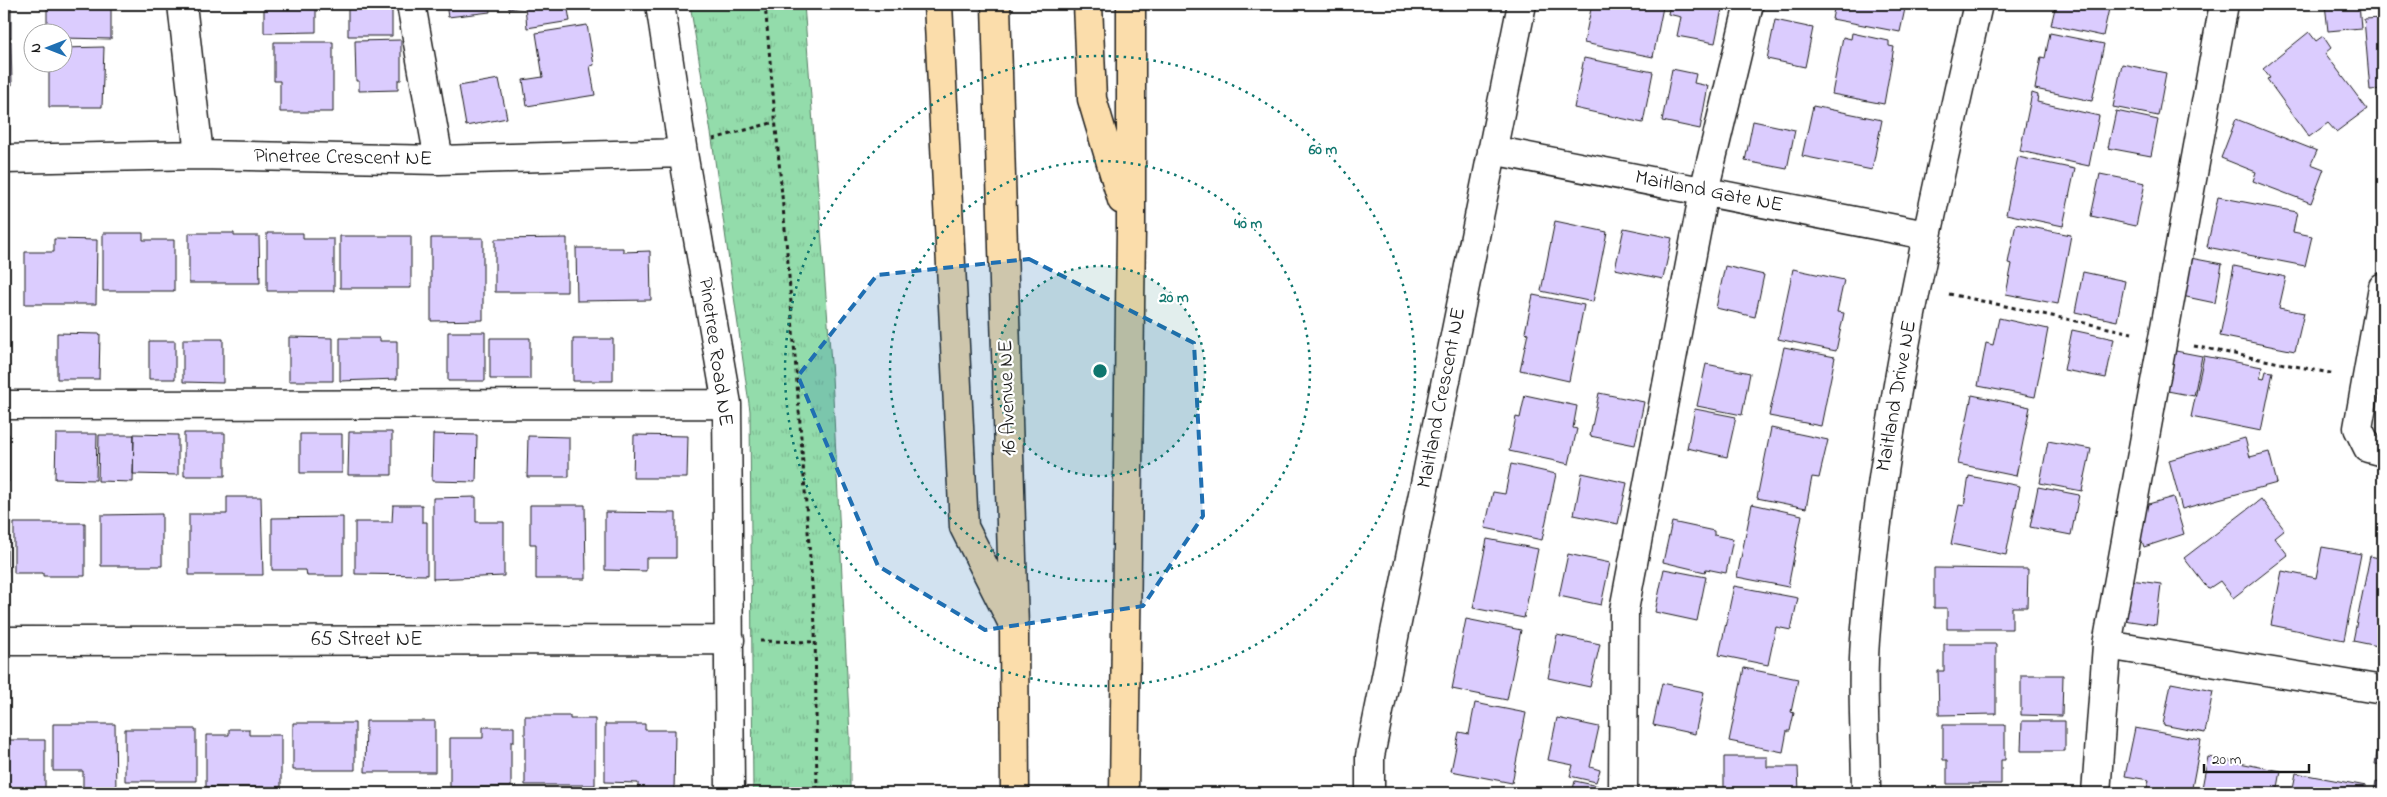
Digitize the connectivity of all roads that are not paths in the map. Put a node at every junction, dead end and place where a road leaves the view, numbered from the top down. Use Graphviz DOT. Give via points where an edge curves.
graph roads {
  1 [pos="182,4"];
  2 [pos="411,4"];
  3 [pos="660,4"];
  4 [pos="938,4"];
  5 [pos="996,4"];
  6 [pos="1088,4"];
  7 [pos="1131,4"];
  8 [pos="1522,4"];
  9 [pos="1749,4"];
  10 [pos="1978,4"];
  11 [pos="2224,4"];
  12 [pos="1492,150"];
  13 [pos="682,153"];
  14 [pos="199,155"];
  15 [pos="4,159"];
  16 [pos="440,160"];
  17 [pos="1704,191"];
  18 [pos="1131,228"];
  19 [pos="1926,235"];
  20 [pos="2383,287"];
  21 [pos="728,404"];
  22 [pos="4,406"];
  23 [pos="2383,452"];
  24 [pos="1014,628"];
  25 [pos="730,640"];
  26 [pos="4,641"];
  27 [pos="2107,645"];
  28 [pos="2383,690"];
  29 [pos="730,793"];
  30 [pos="1015,793"];
  31 [pos="1124,793"];
  32 [pos="1370,793"];
  33 [pos="1623,793"];
  34 [pos="1866,793"];
  35 [pos="2096,793"];
  1 -- 14 [label="street"];
  2 -- 16 [label="street"];
  3 -- 13 [label="street, Pinetree Road NE"];
  4 -- 24 [label="highway" via="964,527"];
  5 -- 24 [label="highway, 16 Avenue NE"];
  6 -- 18 [label="highway" via="1092,99"];
  7 -- 18 [label="highway"];
  8 -- 12 [label="street, Maitland Crescent NE"];
  9 -- 17 [label="street"];
  10 -- 19 [label="street, Maitland Drive NE"];
  11 -- 27 [label="street"];
  12 -- 17 [label="street, Maitland Gate NE"];
  12 -- 32 [label="street, Maitland Crescent NE" via="1370,756"];
  13 -- 16 [label="street, Pinetree Crescent NE"];
  13 -- 21 [label="street, Pinetree Road NE"];
  14 -- 15 [label="street, Pinetree Crescent NE"];
  14 -- 16 [label="street, Pinetree Crescent NE"];
  17 -- 19 [label="street, Maitland Gate NE"];
  17 -- 33 [label="street" via="1624,610"];
  18 -- 31 [label="highway"];
  19 -- 34 [label="street, Maitland Drive NE" via="1881,487 1865,642"];
  20 -- 23 [label="street" via="2358,428 2368,448"];
  21 -- 22 [label="street"];
  21 -- 25 [label="street, Pinetree Road NE"];
  24 -- 30 [label="highway, 16 Avenue NE"];
  25 -- 26 [label="street, 65 Street NE"];
  25 -- 29 [label="street, Pinetree Road NE"];
  27 -- 28 [label="street"];
  27 -- 35 [label="street"];
}
